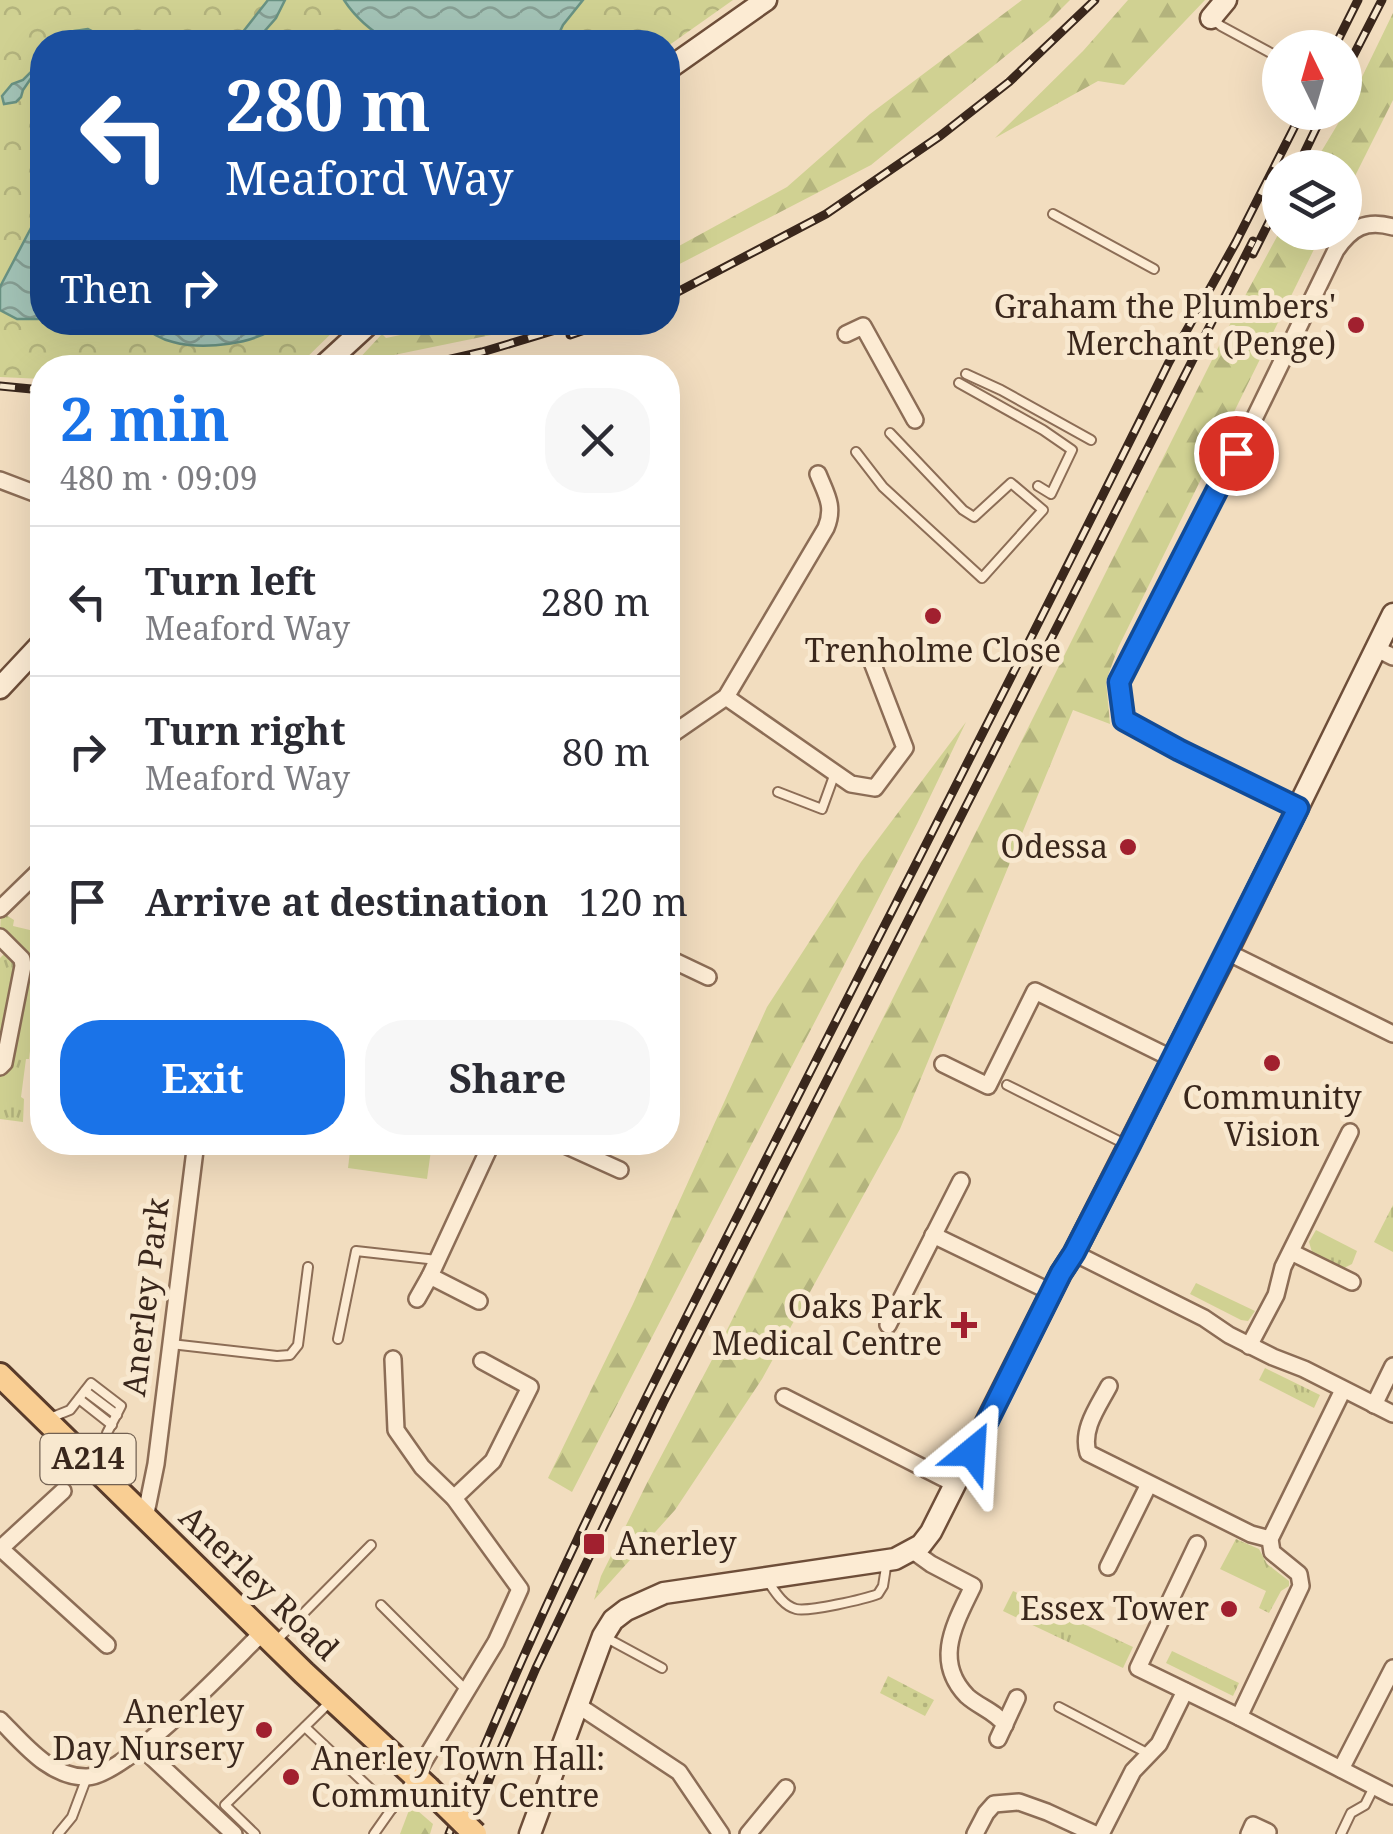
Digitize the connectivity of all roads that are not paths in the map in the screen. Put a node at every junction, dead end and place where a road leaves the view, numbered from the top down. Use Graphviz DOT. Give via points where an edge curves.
graph roads {
  1 [pos="766,0"];
  2 [pos="1226,0"];
  3 [pos="1210,18"];
  4 [pos="1262,48"];
  5 [pos="680,61"];
  6 [pos="1053,214"];
  7 [pos="1393,227"];
  8 [pos="1154,268"];
  9 [pos="846,334"];
  10 [pos="357,335"];
  11 [pos="335,355"];
  12 [pos="966,374"];
  13 [pos="959,383"];
  14 [pos="915,420"];
  15 [pos="890,434"];
  16 [pos="1091,440"];
  17 [pos="856,452"];
  18 [pos="818,474"];
  19 [pos="0,480"];
  20 [pos="1038,486"];
  21 [pos="30,491"];
  22 [pos="1393,614"];
  23 [pos="1385,653"];
  24 [pos="30,654"];
  25 [pos="870,658"];
  26 [pos="4,677"];
  27 [pos="726,698"];
  28 [pos="680,728"];
  29 [pos="835,773"];
  30 [pos="778,792"];
  31 [pos="1298,808"];
  32 [pos="30,880"];
  33 [pos="0,909"];
  34 [pos="0,937"];
  35 [pos="1227,952"];
  36 [pos="680,963"];
  37 [pos="708,976"];
  38 [pos="1393,1034"];
  39 [pos="1172,1059"];
  40 [pos="944,1064"];
  41 [pos="0,1067"];
  42 [pos="1007,1086"];
  43 [pos="1350,1132"];
  44 [pos="1129,1146"];
  45 [pos="194,1155"];
  46 [pos="486,1155"];
  47 [pos="587,1155"];
  48 [pos="620,1170"];
  49 [pos="960,1180"];
  50 [pos="933,1235"];
  51 [pos="1291,1252"];
  52 [pos="1074,1253"];
  53 [pos="308,1267"];
  54 [pos="434,1268"];
  55 [pos="1352,1282"];
  56 [pos="1051,1292"];
  57 [pos="417,1298"];
  58 [pos="480,1301"];
  59 [pos="888,1325"];
  60 [pos="338,1339"];
  61 [pos="172,1344"];
  62 [pos="1250,1346"];
  63 [pos="394,1359"];
  64 [pos="482,1360"];
  65 [pos="1393,1366"];
  66 [pos="0,1375"];
  67 [pos="1109,1386"];
  68 [pos="1344,1390"];
  69 [pos="82,1395"];
  70 [pos="784,1397"];
  71 [pos="1374,1404"];
  72 [pos="1393,1414"];
  73 [pos="46,1419"];
  74 [pos="112,1426"];
  75 [pos="102,1473"];
  76 [pos="956,1484"];
  77 [pos="1150,1484"];
  78 [pos="63,1491"];
  79 [pos="454,1498"];
  80 [pos="144,1518"];
  81 [pos="1198,1544"];
  82 [pos="371,1546"];
  83 [pos="1271,1546"];
  84 [pos="0,1548"];
  85 [pos="912,1551"];
  86 [pos="887,1561"];
  87 [pos="1108,1568"];
  88 [pos="766,1580"];
  89 [pos="382,1605"];
  90 [pos="603,1636"];
  91 [pos="269,1638"];
  92 [pos="106,1645"];
  93 [pos="662,1668"];
  94 [pos="1393,1668"];
  95 [pos="466,1690"];
  96 [pos="1186,1692"];
  97 [pos="1018,1698"];
  98 [pos="333,1699"];
  99 [pos="579,1706"];
  100 [pos="1059,1707"];
  101 [pos="1239,1716"];
  102 [pos="1,1721"];
  103 [pos="304,1727"];
  104 [pos="142,1748"];
  105 [pos="1149,1754"];
  106 [pos="1342,1770"];
  107 [pos="87,1777"];
  108 [pos="421,1782"];
  109 [pos="1374,1787"];
  110 [pos="786,1788"];
  111 [pos="1393,1796"];
  112 [pos="392,1809"];
  113 [pos="1268,1832"];
  114 [pos="58,1834"];
  115 [pos="234,1834"];
  116 [pos="254,1834"];
  117 [pos="374,1834"];
  118 [pos="476,1834"];
  119 [pos="530,1834"];
  120 [pos="721,1834"];
  121 [pos="748,1834"];
  122 [pos="975,1834"];
  123 [pos="1098,1834"];
  124 [pos="1249,1834"];
  125 [pos="1341,1834"];
  1 -- 5 [label="street"];
  2 -- 3 [label="street"];
  3 -- 4 [label="lane"];
  6 -- 8 [label="lane"];
  7 -- 31 [label="street" via="1364,225 1336,250 1119,682 1124,720"];
  9 -- 14 [label="street" via="864,326"];
  10 -- 11 [label="street"];
  12 -- 16 [label="lane"];
  13 -- 20 [label="lane" via="1072,450 1050,494"];
  15 -- 17 [label="lane" via="974,517 1011,483 1043,510 982,578 883,487"];
  18 -- 27 [label="street" via="832,515"];
  19 -- 21 [label="street"];
  22 -- 23 [label="street"];
  23 -- 31 [label="street"];
  24 -- 26 [label="street"];
  25 -- 29 [label="street" via="905,748 875,788"];
  27 -- 28 [label="street"];
  27 -- 29 [label="street"];
  29 -- 30 [label="lane" via="822,809"];
  31 -- 35 [label="street"];
  32 -- 33 [label="street"];
  34 -- 41 [label="street" via="23,966"];
  35 -- 38 [label="street"];
  35 -- 39 [label="street"];
  36 -- 37 [label="street"];
  39 -- 40 [label="street" via="1035,992 988,1086"];
  39 -- 44 [label="street"];
  42 -- 44 [label="lane"];
  43 -- 51 [label="street"];
  44 -- 52 [label="street"];
  45 -- 61 [label="street, Anerley Park"];
  46 -- 54 [label="street"];
  47 -- 48 [label="street"];
  49 -- 50 [label="street"];
  50 -- 56 [label="street"];
  50 -- 59 [label="street"];
  51 -- 55 [label="street"];
  51 -- 62 [label="street"];
  52 -- 56 [label="street"];
  52 -- 62 [label="street"];
  53 -- 61 [label="lane" via="298,1346 290,1355"];
  54 -- 57 [label="street"];
  54 -- 58 [label="street"];
  54 -- 60 [label="lane" via="356,1251"];
  56 -- 76 [label="street"];
  61 -- 80 [label="street, Anerley Park"];
  62 -- 68 [label="street"];
  63 -- 79 [label="street" via="396,1430"];
  64 -- 79 [label="street" via="530,1387 493,1460"];
  65 -- 71 [label="street"];
  66 -- 73 [label="main road, Anerley Road / A214"];
  67 -- 77 [label="street" via="1087,1430 1088,1454"];
  68 -- 71 [label="street"];
  68 -- 83 [label="street"];
  69 -- 73 [label="lane" via="70,1410"];
  69 -- 74 [label="lane"];
  69 -- 74 [label="lane" via="91,1384 122,1406"];
  70 -- 76 [label="street"];
  71 -- 72 [label="street"];
  73 -- 75 [label="main road, Anerley Road / A214"];
  74 -- 75 [label="lane"];
  75 -- 80 [label="main road, Anerley Road / A214"];
  76 -- 85 [label="street" via="931,1532"];
  77 -- 83 [label="street"];
  77 -- 87 [label="street"];
  78 -- 84 [label="street"];
  79 -- 95 [label="street" via="520,1589"];
  80 -- 91 [label="main road, Anerley Road / A214"];
  81 -- 96 [label="street" via="1138,1668"];
  82 -- 91 [label="lane"];
  83 -- 101 [label="street" via="1299,1574 1301,1586"];
  84 -- 92 [label="street"];
  85 -- 86 [label="street"];
  85 -- 97 [label="street" via="973,1586 949,1643 956,1682 999,1717 1001,1732"];
  86 -- 88 [label="street"];
  86 -- 88 [label="lane" via="878,1594 860,1601 796,1609"];
  88 -- 90 [label="street" via="664,1594 626,1610"];
  89 -- 95 [label="lane"];
  90 -- 93 [label="lane"];
  90 -- 99 [label="street"];
  91 -- 98 [label="main road, Anerley Road / A214"];
  91 -- 104 [label="street"];
  94 -- 106 [label="street"];
  95 -- 108 [label="street"];
  96 -- 101 [label="street"];
  96 -- 105 [label="street"];
  98 -- 103 [label="lane"];
  98 -- 108 [label="main road, Anerley Road / A214"];
  99 -- 119 [label="street"];
  99 -- 120 [label="street" via="679,1772"];
  100 -- 105 [label="lane"];
  101 -- 106 [label="street"];
  102 -- 107 [label="street" via="46,1764"];
  103 -- 112 [label="lane"];
  103 -- 116 [label="lane" via="225,1805"];
  104 -- 107 [label="street"];
  104 -- 115 [label="street"];
  105 -- 123 [label="street" via="1132,1770"];
  106 -- 109 [label="street"];
  107 -- 114 [label="lane"];
  108 -- 112 [label="lane"];
  108 -- 118 [label="main road, Anerley Road / A214, bridge"];
  109 -- 111 [label="street"];
  109 -- 125 [label="lane"];
  110 -- 121 [label="street"];
  112 -- 117 [label="lane"];
  113 -- 124 [label="street" via="1253,1825"];
  122 -- 123 [label="street" via="994,1804 1019,1802"];
}
